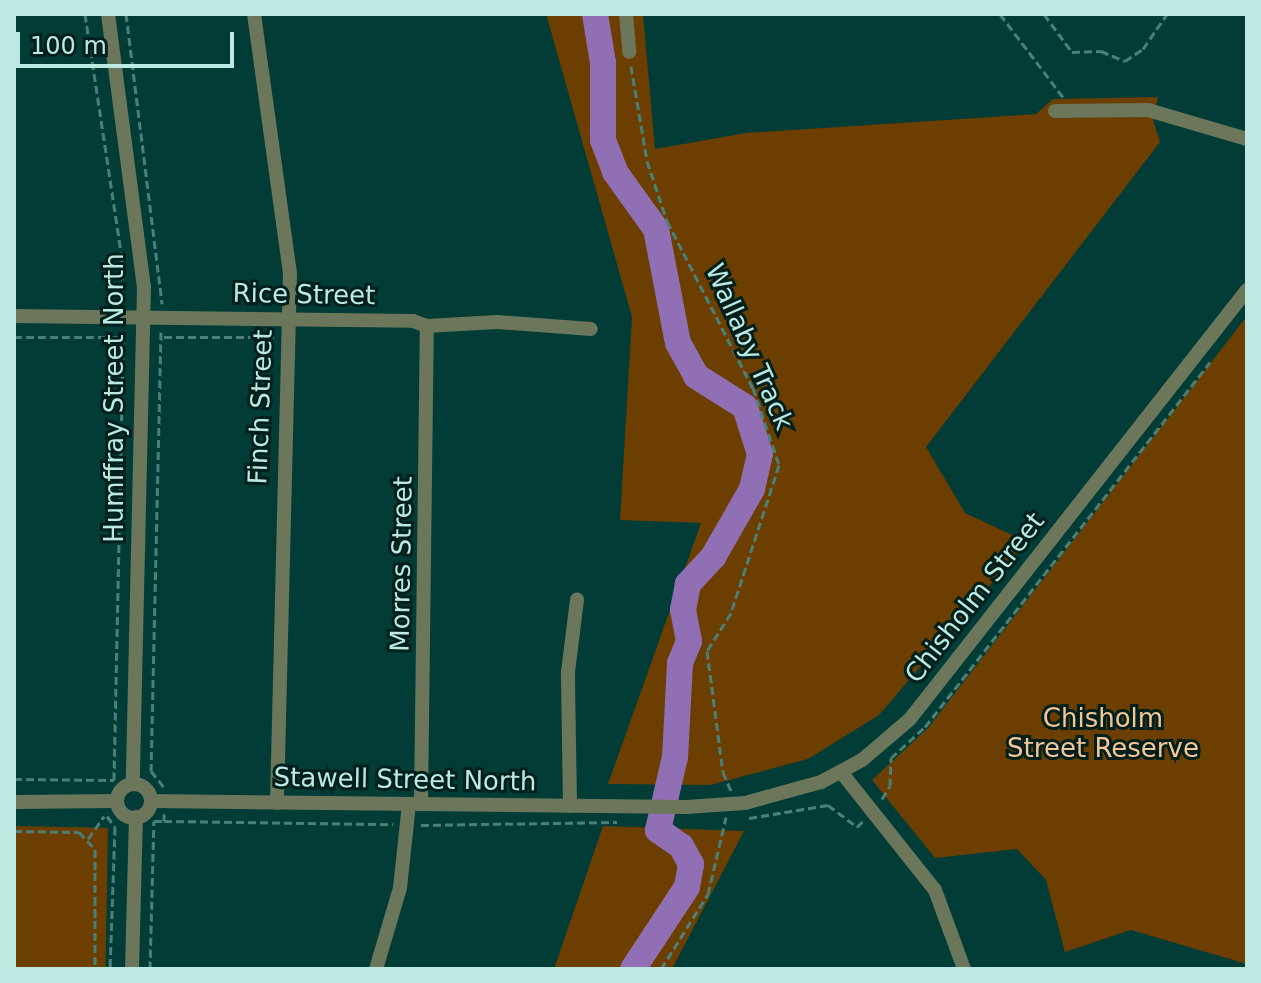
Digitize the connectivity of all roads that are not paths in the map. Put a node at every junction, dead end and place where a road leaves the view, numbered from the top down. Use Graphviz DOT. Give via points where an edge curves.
graph roads {
  1 [pos="108,14"];
  2 [pos="254,14"];
  3 [pos="626,14"];
  4 [pos="629,52"];
  5 [pos="1055,111"];
  6 [pos="1247,139"];
  7 [pos="1247,290"];
  8 [pos="14,316"];
  9 [pos="144,318"];
  10 [pos="288,319"];
  11 [pos="427,326"];
  12 [pos="591,329"];
  13 [pos="577,600"];
  14 [pos="841,772"];
  15 [pos="133,784"];
  16 [pos="158,801"];
  17 [pos="14,802"];
  18 [pos="277,803"];
  19 [pos="415,804"];
  20 [pos="109,805"];
  21 [pos="570,806"];
  22 [pos="653,807"];
  23 [pos="136,817"];
  24 [pos="132,969"];
  25 [pos="376,969"];
  26 [pos="964,969"];
  1 -- 9 [label="street, Humffray Street North" via="141,250"];
  2 -- 10 [label="street, Finch Street" via="289,265"];
  3 -- 4 [label="street"];
  5 -- 6 [label="street" via="1154,111"];
  7 -- 14 [label="street, Chisholm Street" via="925,701 878,749"];
  8 -- 9 [label="street, Rice Street"];
  9 -- 10 [label="street, Rice Street"];
  9 -- 15 [label="street, Humffray Street North"];
  10 -- 11 [label="street, Rice Street" via="413,321"];
  10 -- 18 [label="street, Finch Street"];
  11 -- 12 [label="street, Rice Street" via="497,322"];
  11 -- 19 [label="street, Morres Street"];
  13 -- 21 [label="street" via="568,672"];
  14 -- 22 [label="street, Chisholm Street" via="783,795 729,805"];
  14 -- 26 [label="street" via="869,814 935,890"];
  15 -- 16 [label="street" via="146,788"];
  15 -- 20 [label="street"];
  16 -- 18 [label="street, Stawell Street North"];
  16 -- 23 [label="street"];
  17 -- 20 [label="street"];
  18 -- 19 [label="street, Stawell Street North"];
  19 -- 21 [label="street, Stawell Street North"];
  19 -- 25 [label="street, Morres Street" via="400,888"];
  20 -- 23 [label="street"];
  21 -- 22 [label="street, Stawell Street North"];
  23 -- 24 [label="street"];
}
